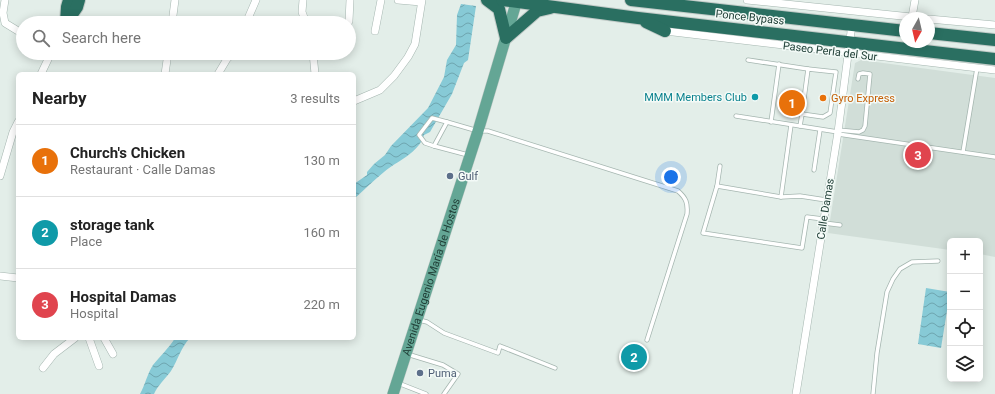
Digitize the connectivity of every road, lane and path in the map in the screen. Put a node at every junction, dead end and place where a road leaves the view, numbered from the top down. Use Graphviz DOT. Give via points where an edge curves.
graph roads {
  1 [pos="5,0"];
  2 [pos="69,0"];
  3 [pos="79,0"];
  4 [pos="175,0"];
  5 [pos="256,0"];
  6 [pos="302,0"];
  7 [pos="350,0"];
  8 [pos="380,0"];
  9 [pos="398,0"];
  10 [pos="487,0"];
  11 [pos="502,0"];
  12 [pos="631,0"];
  13 [pos="663,0"];
  14 [pos="747,0"];
  15 [pos="915,0"];
  16 [pos="421,1"];
  17 [pos="517,1"];
  18 [pos="676,5"];
  19 [pos="556,7"];
  20 [pos="913,12"];
  21 [pos="66,16"];
  22 [pos="70,16"];
  23 [pos="173,16"];
  24 [pos="249,16"];
  25 [pos="303,16"];
  26 [pos="349,16"];
  27 [pos="899,16"];
  28 [pos="638,18"];
  29 [pos="935,20"];
  30 [pos="852,24"];
  31 [pos="995,26"];
  32 [pos="16,30"];
  33 [pos="899,30"];
  34 [pos="374,31"];
  35 [pos="665,31"];
  36 [pos="935,34"];
  37 [pos="506,38"];
  38 [pos="995,40"];
  39 [pos="849,47"];
  40 [pos="995,59"];
  41 [pos="48,60"];
  42 [pos="167,60"];
  43 [pos="226,60"];
  44 [pos="314,60"];
  45 [pos="748,60"];
  46 [pos="779,64"];
  47 [pos="976,68"];
  48 [pos="808,69"];
  49 [pos="995,70"];
  50 [pos="42,72"];
  51 [pos="165,72"];
  52 [pos="219,72"];
  53 [pos="315,72"];
  54 [pos="858,79"];
  55 [pos="356,100"];
  56 [pos="802,114"];
  57 [pos="736,116"];
  58 [pos="447,122"];
  59 [pos="771,122"];
  60 [pos="791,125"];
  61 [pos="16,126"];
  62 [pos="800,126"];
  63 [pos="820,130"];
  64 [pos="478,131"];
  65 [pos="837,132"];
  66 [pos="434,146"];
  67 [pos="962,152"];
  68 [pos="470,156"];
  69 [pos="995,157"];
  70 [pos="720,166"];
  71 [pos="814,170"];
  72 [pos="0,176"];
  73 [pos="717,186"];
  74 [pos="781,197"];
  75 [pos="826,200"];
  76 [pos="823,221"];
  77 [pos="840,225"];
  78 [pos="938,261"];
  79 [pos="0,276"];
  80 [pos="16,278"];
  81 [pos="418,320"];
  82 [pos="72,340"];
  83 [pos="90,340"];
  84 [pos="105,340"];
  85 [pos="647,340"];
  86 [pos="113,354"];
  87 [pos="406,354"];
  88 [pos="99,366"];
  89 [pos="43,368"];
  90 [pos="555,368"];
  91 [pos="397,383"];
  92 [pos="393,394"];
  93 [pos="426,394"];
  94 [pos="444,394"];
  95 [pos="796,394"];
  96 [pos="873,394"];
  1 -- 32 [label="street" via="5,23"];
  2 -- 21 [label="highway"];
  3 -- 22 [label="highway"];
  4 -- 23 [label="street"];
  5 -- 24 [label="street"];
  6 -- 25 [label="street"];
  7 -- 26 [label="street"];
  8 -- 34 [label="street"];
  9 -- 16 [label="street"];
  10 -- 37 [label="highway" via="499,9"];
  11 -- 17 [label="highway, Ponce Bypass"];
  12 -- 18 [label="highway, Ponce Bypass"];
  13 -- 18 [label="highway"];
  14 -- 27 [label="street"];
  15 -- 20 [label="street"];
  16 -- 55 [label="street" via="415,44 408,57 380,90"];
  17 -- 19 [label="highway, Ponce Bypass"];
  17 -- 37 [label="main road, Avenida Eugenio María de Hostos"];
  18 -- 30 [label="highway, Ponce Bypass"];
  19 -- 28 [label="highway, Ponce Bypass"];
  19 -- 37 [label="highway" via="537,11"];
  28 -- 35 [label="highway"];
  28 -- 39 [label="highway, Ponce Bypass"];
  29 -- 31 [label="street"];
  30 -- 33 [label="highway, Ponce Bypass"];
  30 -- 39 [label="street, Calle Damas"];
  35 -- 39 [label="street, Paseo Perla del Sur"];
  36 -- 38 [label="highway"];
  37 -- 64 [label="main road, Avenida Eugenio María de Hostos"];
  39 -- 40 [label="highway, Ponce Bypass"];
  39 -- 47 [label="street, Paseo Perla del Sur"];
  39 -- 65 [label="street, Calle Damas"];
  41 -- 50 [label="street"];
  42 -- 51 [label="street"];
  43 -- 52 [label="street"];
  44 -- 53 [label="street"];
  45 -- 46 [label="lane"];
  46 -- 48 [label="lane"];
  46 -- 59 [label="lane"];
  47 -- 49 [label="street, Paseo Perla del Sur"];
  47 -- 67 [label="lane"];
  48 -- 56 [label="lane"];
  48 -- 56 [label="lane" via="836,72 830,113 823,117"];
  54 -- 65 [label="lane" via="859,74 870,74 865,126 859,132"];
  56 -- 62 [label="lane"];
  57 -- 59 [label="lane"];
  58 -- 64 [label="lane"];
  58 -- 66 [label="lane"];
  58 -- 66 [label="lane" via="432,118 419,135 425,143"];
  59 -- 60 [label="lane"];
  60 -- 62 [label="lane"];
  60 -- 74 [label="lane"];
  61 -- 72 [label="street"];
  62 -- 63 [label="lane"];
  63 -- 65 [label="lane"];
  63 -- 71 [label="lane"];
  64 -- 68 [label="main road, Avenida Eugenio María de Hostos"];
  64 -- 85 [label="lane" via="488,131 678,191 685,197 687,214"];
  65 -- 67 [label="lane"];
  65 -- 75 [label="street, Calle Damas"];
  66 -- 68 [label="lane"];
  67 -- 69 [label="lane"];
  68 -- 81 [label="main road, Avenida Eugenio María de Hostos"];
  70 -- 73 [label="lane"];
  73 -- 74 [label="lane"];
  73 -- 76 [label="lane" via="704,232 802,248 807,217"];
  74 -- 75 [label="lane" via="800,196"];
  75 -- 76 [label="street, Calle Damas"];
  76 -- 77 [label="lane"];
  76 -- 95 [label="street, Calle Damas"];
  78 -- 96 [label="lane" via="912,262 900,269 893,279 887,292"];
  79 -- 80 [label="street"];
  81 -- 87 [label="main road, Avenida Eugenio María de Hostos"];
  81 -- 90 [label="lane" via="427,322 444,334 498,353 500,346"];
  82 -- 89 [label="street" via="54,354"];
  83 -- 88 [label="street"];
  84 -- 86 [label="street"];
  87 -- 91 [label="main road, Avenida Eugenio María de Hostos"];
  87 -- 94 [label="lane" via="442,365 458,374"];
  91 -- 92 [label="main road, Avenida Eugenio María de Hostos"];
  91 -- 93 [label="lane"];
}
